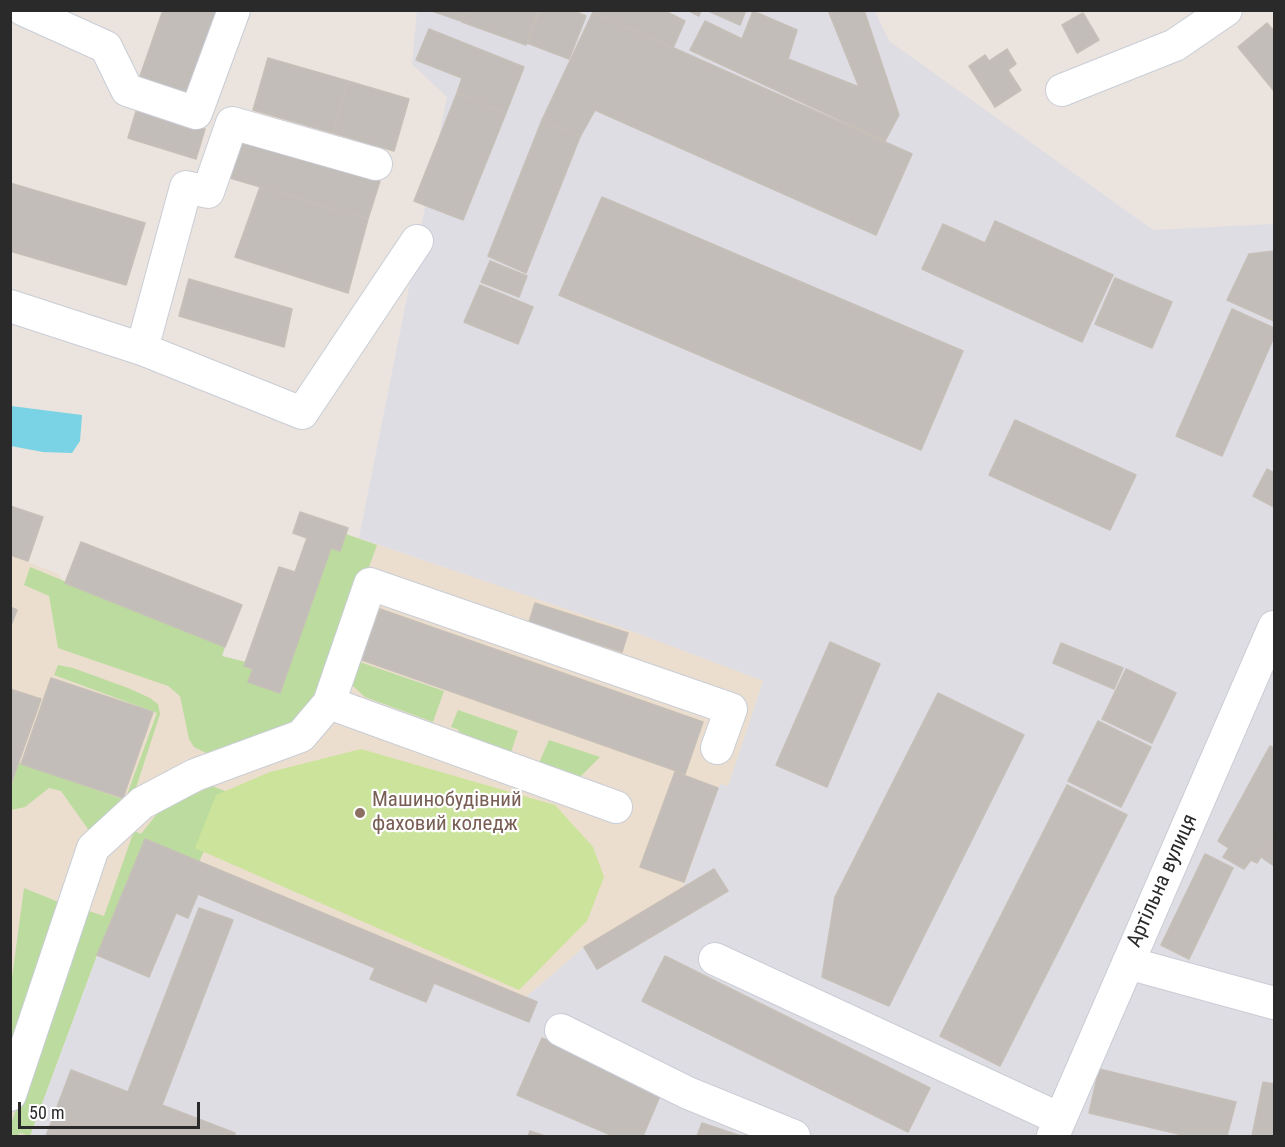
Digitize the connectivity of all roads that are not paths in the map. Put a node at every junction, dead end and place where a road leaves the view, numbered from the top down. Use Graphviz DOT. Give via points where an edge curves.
graph roads {
  1 [pos="24,10"];
  2 [pos="234,10"];
  3 [pos="1226,10"];
  4 [pos="1062,90"];
  5 [pos="376,164"];
  6 [pos="417,241"];
  7 [pos="10,306"];
  8 [pos="142,349"];
  9 [pos="1275,627"];
  10 [pos="328,703"];
  11 [pos="717,748"];
  12 [pos="616,807"];
  13 [pos="715,958"];
  14 [pos="1128,963"];
  15 [pos="1275,1003"];
  16 [pos="561,1030"];
  17 [pos="10,1095"];
  18 [pos="1057,1128"];
  19 [pos="794,1137"];
  1 -- 2 [label="street" via="106,47 127,90 196,113"];
  3 -- 4 [label="street" via="1176,45"];
  5 -- 8 [label="street" via="232,123 208,192 186,188"];
  6 -- 8 [label="street" via="302,413"];
  7 -- 8 [label="street"];
  9 -- 14 [label="street, Артільна вулиця"];
  10 -- 11 [label="street" via="370,584 730,709"];
  10 -- 12 [label="street"];
  10 -- 17 [label="street" via="301,736 195,775 151,798 93,848"];
  13 -- 18 [label="street"];
  14 -- 15 [label="street"];
  14 -- 18 [label="street, Артільна вулиця"];
  16 -- 19 [label="street" via="688,1093"];
}
